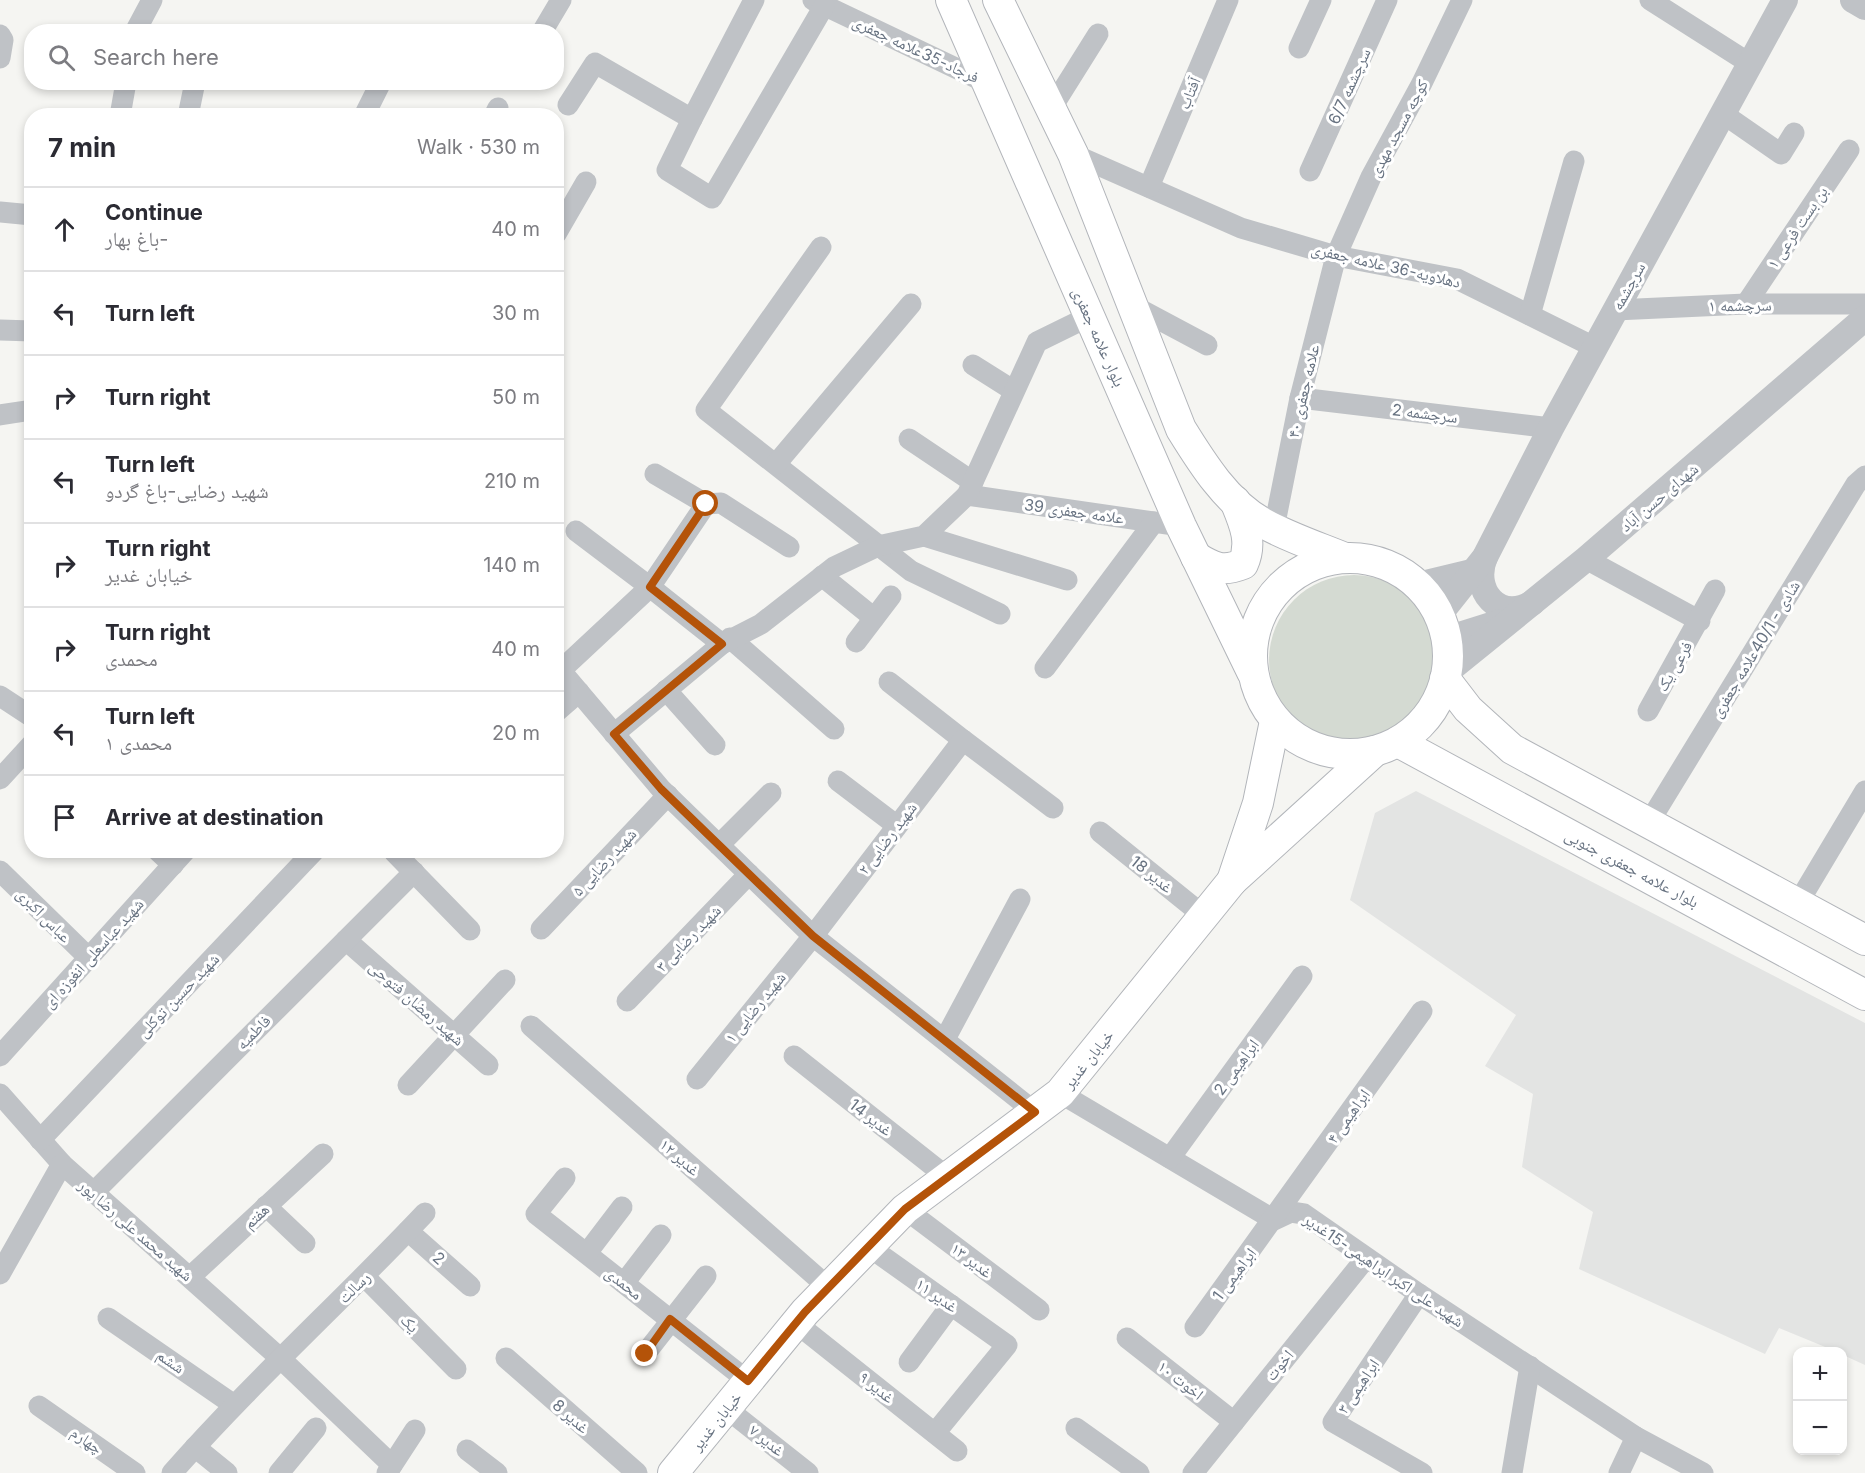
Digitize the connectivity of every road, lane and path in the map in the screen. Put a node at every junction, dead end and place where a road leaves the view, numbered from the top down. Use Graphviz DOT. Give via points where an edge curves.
graph roads {
  1 [pos="152,0"];
  2 [pos="561,0"];
  3 [pos="754,0"];
  4 [pos="951,0"];
  5 [pos="998,0"];
  6 [pos="1228,0"];
  7 [pos="1321,0"];
  8 [pos="1387,0"];
  9 [pos="1462,0"];
  10 [pos="1650,0"];
  11 [pos="1785,0"];
  12 [pos="1853,0"];
  13 [pos="818,3"];
  14 [pos="1865,7"];
  15 [pos="139,24"];
  16 [pos="547,24"];
  17 [pos="1098,34"];
  18 [pos="1299,48"];
  19 [pos="1749,63"];
  20 [pos="987,83"];
  21 [pos="125,90"];
  22 [pos="193,90"];
  23 [pos="377,90"];
  24 [pos="568,105"];
  25 [pos="121,108"];
  26 [pos="190,108"];
  27 [pos="368,108"];
  28 [pos="1051,109"];
  29 [pos="1722,113"];
  30 [pos="692,119"];
  31 [pos="1794,133"];
  32 [pos="1848,150"];
  33 [pos="1073,154"];
  34 [pos="1574,161"];
  35 [pos="1310,171"];
  36 [pos="586,182"];
  37 [pos="1149,187"];
  38 [pos="0,212"];
  39 [pos="24,214"];
  40 [pos="564,220"];
  41 [pos="821,247"];
  42 [pos="1336,256"];
  43 [pos="911,304"];
  44 [pos="1746,304"];
  45 [pos="1865,304"];
  46 [pos="1132,305"];
  47 [pos="1614,310"];
  48 [pos="1530,315"];
  49 [pos="1090,316"];
  50 [pos="1865,318"];
  51 [pos="0,330"];
  52 [pos="24,331"];
  53 [pos="1207,345"];
  54 [pos="1594,347"];
  55 [pos="973,365"];
  56 [pos="1014,391"];
  57 [pos="1300,398"];
  58 [pos="24,411"];
  59 [pos="0,415"];
  60 [pos="1551,428"];
  61 [pos="909,440"];
  62 [pos="776,464"];
  63 [pos="656,474"];
  64 [pos="1862,485"];
  65 [pos="970,489"];
  66 [pos="1235,500"];
  67 [pos="706,504"];
  68 [pos="1168,524"];
  69 [pos="1274,528"];
  70 [pos="576,531"];
  71 [pos="924,536"];
  72 [pos="878,546"];
  73 [pos="789,547"];
  74 [pos="1196,557"];
  75 [pos="1345,558"];
  76 [pos="1586,559"];
  77 [pos="1478,564"];
  78 [pos="822,576"];
  79 [pos="1066,580"];
  80 [pos="1418,585"];
  81 [pos="650,587"];
  82 [pos="1715,590"];
  83 [pos="891,596"];
  84 [pos="1536,601"];
  85 [pos="1000,614"];
  86 [pos="1515,617"];
  87 [pos="874,618"];
  88 [pos="1700,621"];
  89 [pos="1443,627"];
  90 [pos="726,641"];
  91 [pos="856,642"];
  92 [pos="564,664"];
  93 [pos="1045,668"];
  94 [pos="1252,672"];
  95 [pos="564,674"];
  96 [pos="1447,675"];
  97 [pos="889,682"];
  98 [pos="666,690"];
  99 [pos="579,692"];
  100 [pos="0,696"];
  101 [pos="564,705"];
  102 [pos="1648,711"];
  103 [pos="24,712"];
  104 [pos="1275,721"];
  105 [pos="834,729"];
  106 [pos="614,734"];
  107 [pos="963,740"];
  108 [pos="715,745"];
  109 [pos="1386,746"];
  110 [pos="24,753"];
  111 [pos="0,779"];
  112 [pos="838,781"];
  113 [pos="1865,791"];
  114 [pos="771,793"];
  115 [pos="668,795"];
  116 [pos="1053,808"];
  117 [pos="1648,824"];
  118 [pos="896,825"];
  119 [pos="1100,832"];
  120 [pos="719,844"];
  121 [pos="170,858"];
  122 [pos="307,858"];
  123 [pos="401,858"];
  124 [pos="1625,864"];
  125 [pos="0,871"];
  126 [pos="414,872"];
  127 [pos="749,874"];
  128 [pos="1232,881"];
  129 [pos="1020,898"];
  130 [pos="1798,903"];
  131 [pos="1204,915"];
  132 [pos="541,929"];
  133 [pos="470,930"];
  134 [pos="813,936"];
  135 [pos="346,940"];
  136 [pos="1865,940"];
  137 [pos="89,958"];
  138 [pos="1302,976"];
  139 [pos="505,980"];
  140 [pos="1865,995"];
  141 [pos="627,1001"];
  142 [pos="1422,1011"];
  143 [pos="531,1026"];
  144 [pos="453,1035"];
  145 [pos="945,1039"];
  146 [pos="0,1056"];
  147 [pos="794,1056"];
  148 [pos="488,1065"];
  149 [pos="697,1079"];
  150 [pos="408,1085"];
  151 [pos="1060,1093"];
  152 [pos="0,1094"];
  153 [pos="1035,1112"];
  154 [pos="40,1140"];
  155 [pos="323,1154"];
  156 [pos="1170,1158"];
  157 [pos="62,1164"];
  158 [pos="947,1177"];
  159 [pos="565,1178"];
  160 [pos="93,1193"];
  161 [pos="266,1206"];
  162 [pos="622,1207"];
  163 [pos="905,1209"];
  164 [pos="425,1213"];
  165 [pos="1274,1220"];
  166 [pos="408,1231"];
  167 [pos="662,1235"];
  168 [pos="305,1243"];
  169 [pos="868,1246"];
  170 [pos="587,1253"];
  171 [pos="1366,1258"];
  172 [pos="0,1274"];
  173 [pos="706,1276"];
  174 [pos="190,1277"];
  175 [pos="364,1277"];
  176 [pos="624,1283"];
  177 [pos="470,1286"];
  178 [pos="828,1287"];
  179 [pos="1419,1294"];
  180 [pos="951,1305"];
  181 [pos="1039,1310"];
  182 [pos="108,1317"];
  183 [pos="670,1319"];
  184 [pos="796,1323"];
  185 [pos="1195,1327"];
  186 [pos="1127,1338"];
  187 [pos="645,1354"];
  188 [pos="280,1358"];
  189 [pos="506,1359"];
  190 [pos="909,1362"];
  191 [pos="1530,1366"];
  192 [pos="456,1369"];
  193 [pos="748,1381"];
  194 [pos="234,1405"];
  195 [pos="39,1406"];
  196 [pos="726,1408"];
  197 [pos="1234,1422"];
  198 [pos="316,1428"];
  199 [pos="1076,1428"];
  200 [pos="415,1430"];
  201 [pos="934,1433"];
  202 [pos="1636,1437"];
  203 [pos="195,1447"];
  204 [pos="467,1450"];
  205 [pos="957,1451"];
  206 [pos="389,1469"];
  207 [pos="135,1473"];
  208 [pos="172,1473"];
  209 [pos="227,1473"];
  210 [pos="279,1473"];
  211 [pos="496,1473"];
  212 [pos="637,1473"];
  213 [pos="673,1473"];
  214 [pos="808,1473"];
  215 [pos="1139,1473"];
  216 [pos="1193,1473"];
  217 [pos="1422,1473"];
  218 [pos="1512,1473"];
  219 [pos="1619,1473"];
  220 [pos="1702,1473"];
  1 -- 15 [label="street"];
  2 -- 16 [label="street"];
  3 -- 30 [label="street"];
  4 -- 20 [label="main road, بلوار علامه جعفری"];
  5 -- 28 [label="main road"];
  6 -- 37 [label="street, آفتاب"];
  7 -- 18 [label="street"];
  8 -- 35 [label="street, سرچشمه 6/7"];
  9 -- 42 [label="street, کوچه مسجد مهدی" via="1371,177"];
  10 -- 19 [label="street"];
  11 -- 19 [label="street, سرچشمه"];
  12 -- 14 [label="street"];
  13 -- 20 [label="street, فرجاد-35علامه جعفری"];
  13 -- 30 [label="street" via="712,198 667,170"];
  17 -- 28 [label="street"];
  19 -- 29 [label="street, سرچشمه"];
  20 -- 49 [label="main road, بلوار علامه جعفری"];
  21 -- 25 [label="street"];
  22 -- 26 [label="street"];
  23 -- 27 [label="street"];
  24 -- 30 [label="street" via="595,63"];
  28 -- 33 [label="main road"];
  29 -- 31 [label="street" via="1781,154"];
  29 -- 47 [label="street, سرچشمه"];
  32 -- 44 [label="street, بن بست فرعی ۱"];
  33 -- 37 [label="street, دهلاویه-36 علامه جعفری"];
  33 -- 46 [label="main road"];
  34 -- 48 [label="street"];
  36 -- 40 [label="street"];
  37 -- 42 [label="street, دهلاویه-36 علامه جعفری" via="1241,228"];
  38 -- 39 [label="street"];
  41 -- 62 [label="street" via="706,410"];
  42 -- 48 [label="street, دهلاویه-36 علامه جعفری" via="1457,279"];
  42 -- 57 [label="street, علامه جعفری ۴۰"];
  43 -- 62 [label="street"];
  44 -- 45 [label="street, سرچشمه ۱"];
  44 -- 47 [label="street, سرچشمه ۱"];
  46 -- 53 [label="street"];
  46 -- 66 [label="main road" via="1181,429 1205,468"];
  47 -- 54 [label="street, سرچشمه"];
  48 -- 54 [label="street, دهلاویه-36 علامه جعفری"];
  49 -- 56 [label="street" via="1036,342"];
  49 -- 68 [label="main road, بلوار علامه جعفری"];
  50 -- 76 [label="street, شهدای حسن آباد"];
  51 -- 52 [label="street"];
  54 -- 60 [label="street, سرچشمه"];
  55 -- 56 [label="street"];
  56 -- 65 [label="street"];
  57 -- 60 [label="street, سرچشمه 2"];
  57 -- 69 [label="street, علامه جعفری ۴۰"];
  58 -- 59 [label="street"];
  60 -- 77 [label="street, سرچشمه"];
  61 -- 65 [label="street"];
  62 -- 72 [label="street"];
  63 -- 67 [label="street"];
  64 -- 117 [label="street, شادی - 40/1علامه جعفری"];
  65 -- 68 [label="street, علامه جعفری 39"];
  65 -- 71 [label="street"];
  66 -- 69 [label="main road"];
  66 -- 74 [label="main road" via="1248,533 1248,553 1243,564 1217,569"];
  67 -- 73 [label="street" via="721,503"];
  67 -- 81 [label="street"];
  68 -- 74 [label="main road, بلوار علامه جعفری"];
  68 -- 93 [label="street"];
  69 -- 75 [label="main road"];
  70 -- 81 [label="street"];
  71 -- 72 [label="street"];
  71 -- 79 [label="street"];
  72 -- 78 [label="street"];
  72 -- 85 [label="street" via="911,572"];
  74 -- 94 [label="main road, بلوار علامه جعفری"];
  75 -- 80 [label="main road" via="1371,560"];
  75 -- 94 [label="main road" via="1305,568 1273,594 1254,631"];
  76 -- 84 [label="street, شهدای حسن آباد"];
  76 -- 88 [label="street"];
  77 -- 80 [label="street"];
  77 -- 84 [label="street" via="1483,591 1491,601 1514,609"];
  77 -- 89 [label="street"];
  78 -- 87 [label="street"];
  78 -- 90 [label="street" via="761,624"];
  80 -- 89 [label="main road"];
  81 -- 90 [label="street"];
  81 -- 92 [label="street"];
  82 -- 88 [label="street, فرعی یک"];
  83 -- 87 [label="street"];
  84 -- 86 [label="street, شهدای حسن آباد"];
  86 -- 89 [label="street"];
  86 -- 96 [label="street, شهدای حسن آباد"];
  87 -- 91 [label="street"];
  88 -- 102 [label="street, فرعی یک"];
  89 -- 96 [label="main road"];
  90 -- 98 [label="street"];
  90 -- 105 [label="street"];
  94 -- 104 [label="main road" via="1260,698"];
  95 -- 99 [label="street"];
  96 -- 109 [label="main road" via="1435,704 1422,721"];
  96 -- 117 [label="main road" via="1468,709 1512,749"];
  97 -- 107 [label="street"];
  98 -- 106 [label="street"];
  98 -- 108 [label="street"];
  99 -- 101 [label="street"];
  99 -- 106 [label="street"];
  100 -- 103 [label="street"];
  104 -- 109 [label="main road" via="1304,743 1339,753"];
  104 -- 128 [label="main road" via="1258,803"];
  106 -- 115 [label="street"];
  107 -- 116 [label="street"];
  107 -- 118 [label="street, شهید رضایی ۲"];
  109 -- 124 [label="main road, بلوار علامه جعفری جنوبی"];
  109 -- 128 [label="main road"];
  110 -- 111 [label="street"];
  112 -- 118 [label="street"];
  113 -- 130 [label="street"];
  114 -- 120 [label="street"];
  115 -- 120 [label="street"];
  115 -- 132 [label="street, شهید رضایی ۵"];
  117 -- 124 [label="main road"];
  117 -- 130 [label="main road"];
  118 -- 134 [label="street, شهید رضایی ۲"];
  119 -- 131 [label="street, غدیر 18"];
  120 -- 127 [label="street"];
  121 -- 137 [label="street, شهید عباسعلی انغوزه ای"];
  122 -- 154 [label="street, شهید حسین توکلی"];
  123 -- 126 [label="street"];
  124 -- 140 [label="main road, بلوار علامه جعفری جنوبی"];
  125 -- 137 [label="street, عباس اکبری"];
  126 -- 133 [label="street"];
  126 -- 135 [label="street, فاطمیه"];
  127 -- 134 [label="street"];
  127 -- 141 [label="street, شهید رضایی ۳"];
  128 -- 131 [label="main road, خیابان غدیر"];
  129 -- 145 [label="street"];
  130 -- 136 [label="main road"];
  131 -- 151 [label="main road, خیابان غدیر"];
  134 -- 145 [label="street"];
  134 -- 149 [label="street, شهید رضایی ۱"];
  135 -- 144 [label="street, شهید رمضان فتوحی"];
  135 -- 160 [label="street, فاطمیه"];
  137 -- 146 [label="street, شهید عباسعلی انغوزه ای"];
  138 -- 156 [label="street, ابراهیمی 2"];
  139 -- 144 [label="street"];
  142 -- 165 [label="street, ابراهیمی ۴"];
  143 -- 178 [label="street, غدیر ۱۲"];
  144 -- 148 [label="street, شهید رمضان فتوحی"];
  144 -- 150 [label="street"];
  145 -- 153 [label="street"];
  147 -- 158 [label="street, غدیر 14"];
  151 -- 153 [label="main road, خیابان غدیر"];
  151 -- 156 [label="street"];
  152 -- 154 [label="street, شهید محمد علی رضا پور"];
  153 -- 158 [label="main road, خیابان غدیر"];
  154 -- 157 [label="street, شهید محمد علی رضا پور"];
  155 -- 161 [label="street, هفتم"];
  156 -- 165 [label="street"];
  157 -- 160 [label="street, شهید محمد علی رضا پور"];
  157 -- 172 [label="street"];
  158 -- 163 [label="main road, خیابان غدیر"];
  159 -- 170 [label="street, محمدی" via="536,1214"];
  160 -- 174 [label="street, شهید محمد علی رضا پور"];
  161 -- 168 [label="street"];
  161 -- 174 [label="street, هفتم"];
  162 -- 170 [label="street"];
  163 -- 169 [label="main road, خیابان غدیر"];
  163 -- 181 [label="street, غدیر ۱۳"];
  164 -- 166 [label="street, رسالت"];
  165 -- 171 [label="street, شهید علی اکبر ابراهیمی-15غدیر" via="1291,1212 1304,1214"];
  165 -- 185 [label="street, ابراهیمی 1"];
  166 -- 175 [label="street, رسالت"];
  166 -- 177 [label="street, 2"];
  167 -- 176 [label="street"];
  169 -- 178 [label="main road, خیابان غدیر"];
  169 -- 180 [label="street, غدیر ۱۱"];
  170 -- 176 [label="street, محمدی"];
  171 -- 179 [label="street, شهید علی اکبر ابراهیمی-15غدیر"];
  171 -- 197 [label="street, اخوت"];
  173 -- 183 [label="street"];
  174 -- 188 [label="street, شهید محمد علی رضا پور"];
  175 -- 188 [label="street, رسالت"];
  175 -- 192 [label="street, یک"];
  176 -- 183 [label="street, محمدی"];
  178 -- 184 [label="main road, خیابان غدیر"];
  179 -- 191 [label="street, شهید علی اکبر ابراهیمی-15غدیر"];
  179 -- 217 [label="street, ابراهیمی ۳" via="1333,1422"];
  180 -- 190 [label="street"];
  180 -- 201 [label="street, غدیر ۱۱" via="1007,1345"];
  182 -- 194 [label="street, ششم"];
  183 -- 187 [label="street"];
  183 -- 193 [label="street, محمدی"];
  184 -- 193 [label="main road, خیابان غدیر"];
  184 -- 201 [label="street, غدیر ۹"];
  186 -- 197 [label="street, اخوت ۱۰"];
  188 -- 194 [label="street, رسالت"];
  188 -- 206 [label="street, شهید محمد علی رضا پور"];
  189 -- 212 [label="street, غدیر 8"];
  191 -- 202 [label="street, شهید علی اکبر ابراهیمی-15غدیر"];
  191 -- 218 [label="street"];
  193 -- 196 [label="main road, خیابان غدیر"];
  194 -- 203 [label="street, رسالت"];
  195 -- 207 [label="street, چهارم"];
  196 -- 213 [label="main road, خیابان غدیر"];
  196 -- 214 [label="street, غدیر ۷"];
  197 -- 216 [label="street, اخوت"];
  198 -- 210 [label="street"];
  199 -- 215 [label="street"];
  200 -- 206 [label="street"];
  201 -- 205 [label="street, غدیر ۹"];
  202 -- 219 [label="street"];
  202 -- 220 [label="street, شهید علی اکبر ابراهیمی-15غدیر"];
  203 -- 208 [label="street, رسالت"];
  203 -- 209 [label="street"];
  204 -- 211 [label="street"];
}
